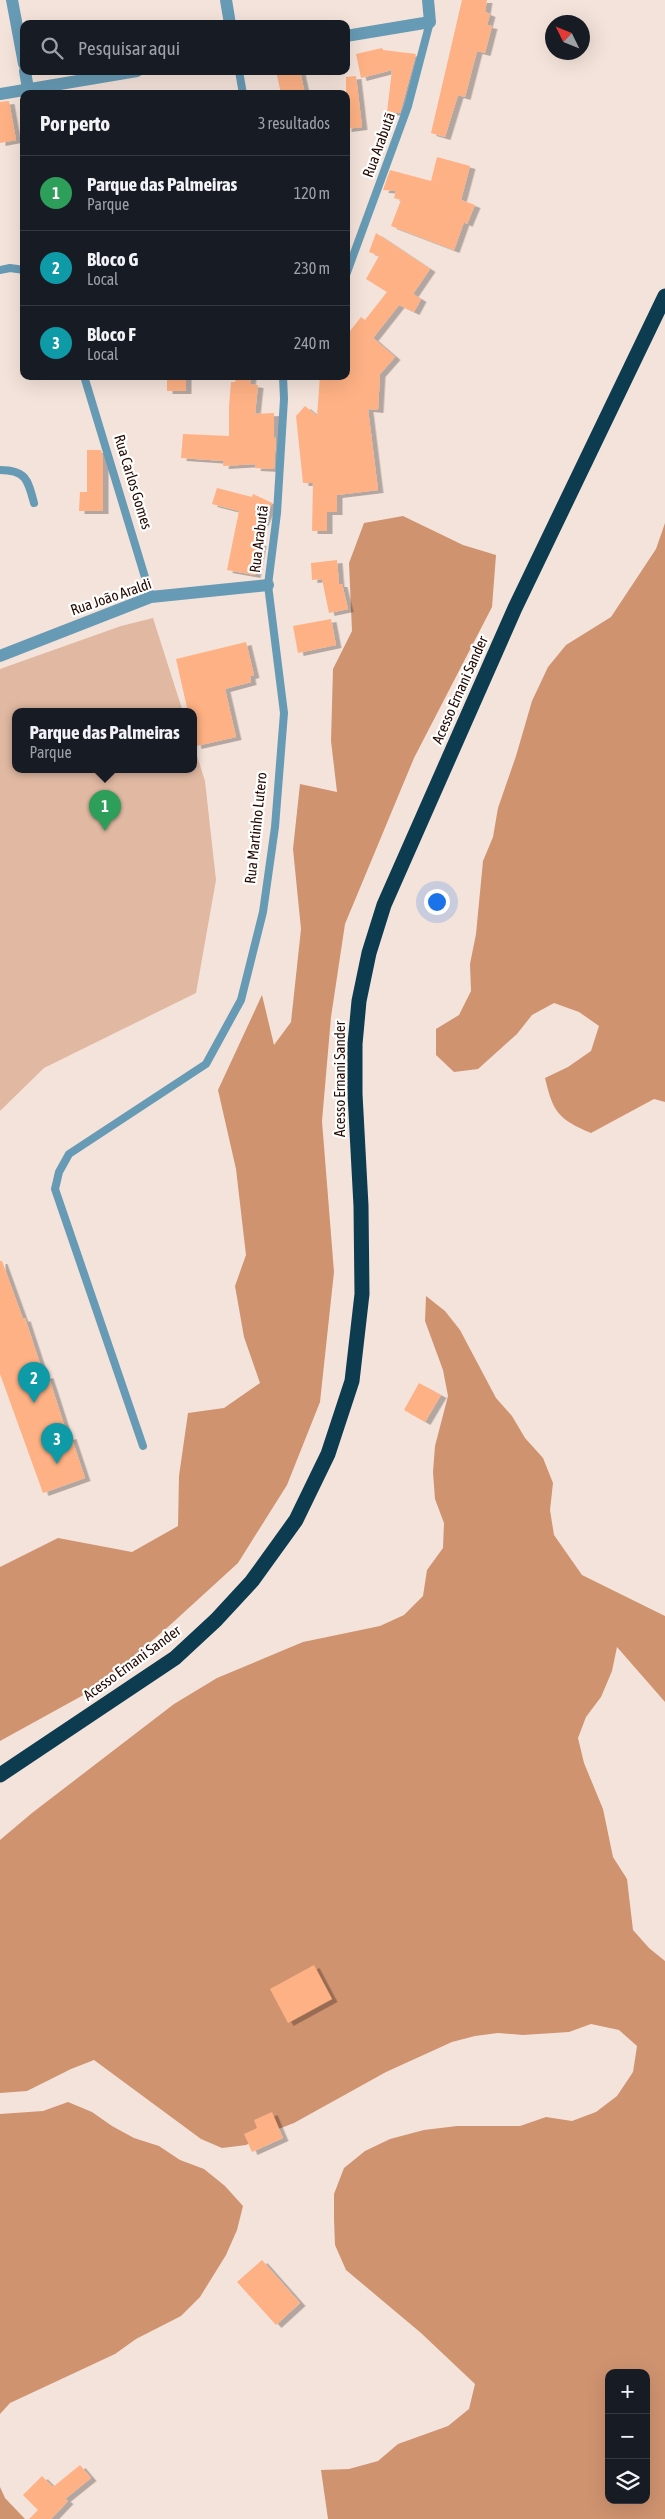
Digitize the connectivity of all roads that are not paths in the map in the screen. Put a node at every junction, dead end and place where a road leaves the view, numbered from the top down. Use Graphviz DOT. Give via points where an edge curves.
graph roads {
  1 [pos="12,0"];
  2 [pos="226,0"];
  3 [pos="428,0"];
  4 [pos="229,20"];
  5 [pos="430,22"];
  6 [pos="350,35"];
  7 [pos="20,43"];
  8 [pos="26,75"];
  9 [pos="112,75"];
  10 [pos="241,75"];
  11 [pos="28,89"];
  12 [pos="20,90"];
  13 [pos="22,90"];
  14 [pos="242,90"];
  15 [pos="0,94"];
  16 [pos="350,264"];
  17 [pos="20,269"];
  18 [pos="0,270"];
  19 [pos="665,296"];
  20 [pos="85,380"];
  21 [pos="283,380"];
  22 [pos="0,470"];
  23 [pos="34,503"];
  24 [pos="268,584"];
  25 [pos="151,597"];
  26 [pos="0,656"];
  27 [pos="143,1446"];
  28 [pos="0,1775"];
  1 -- 7 [label="street"];
  2 -- 4 [label="street"];
  3 -- 5 [label="street"];
  5 -- 6 [label="street"];
  5 -- 16 [label="lane, Rua Arabutã" via="408,106"];
  8 -- 11 [label="street"];
  9 -- 11 [label="street"];
  10 -- 14 [label="lane"];
  11 -- 13 [label="street"];
  12 -- 15 [label="street"];
  17 -- 18 [label="lane"];
  19 -- 28 [label="highway, Acesso Ernani Sander" via="516,608 384,905 369,953 355,1044 362,1294 352,1380 328,1454 296,1520 252,1581 216,1620 175,1658"];
  20 -- 25 [label="lane, Rua Carlos Gomes"];
  21 -- 24 [label="lane, Rua Arabutã" via="277,513"];
  22 -- 23 [label="lane" via="22,474 29,482"];
  24 -- 25 [label="street, Rua João Araldi"];
  24 -- 27 [label="lane, Rua Martinho Lutero" via="284,713 275,827 262,912 240,1000 206,1064 69,1154 59,1172 55,1189"];
  25 -- 26 [label="street, Rua João Araldi"];
}
